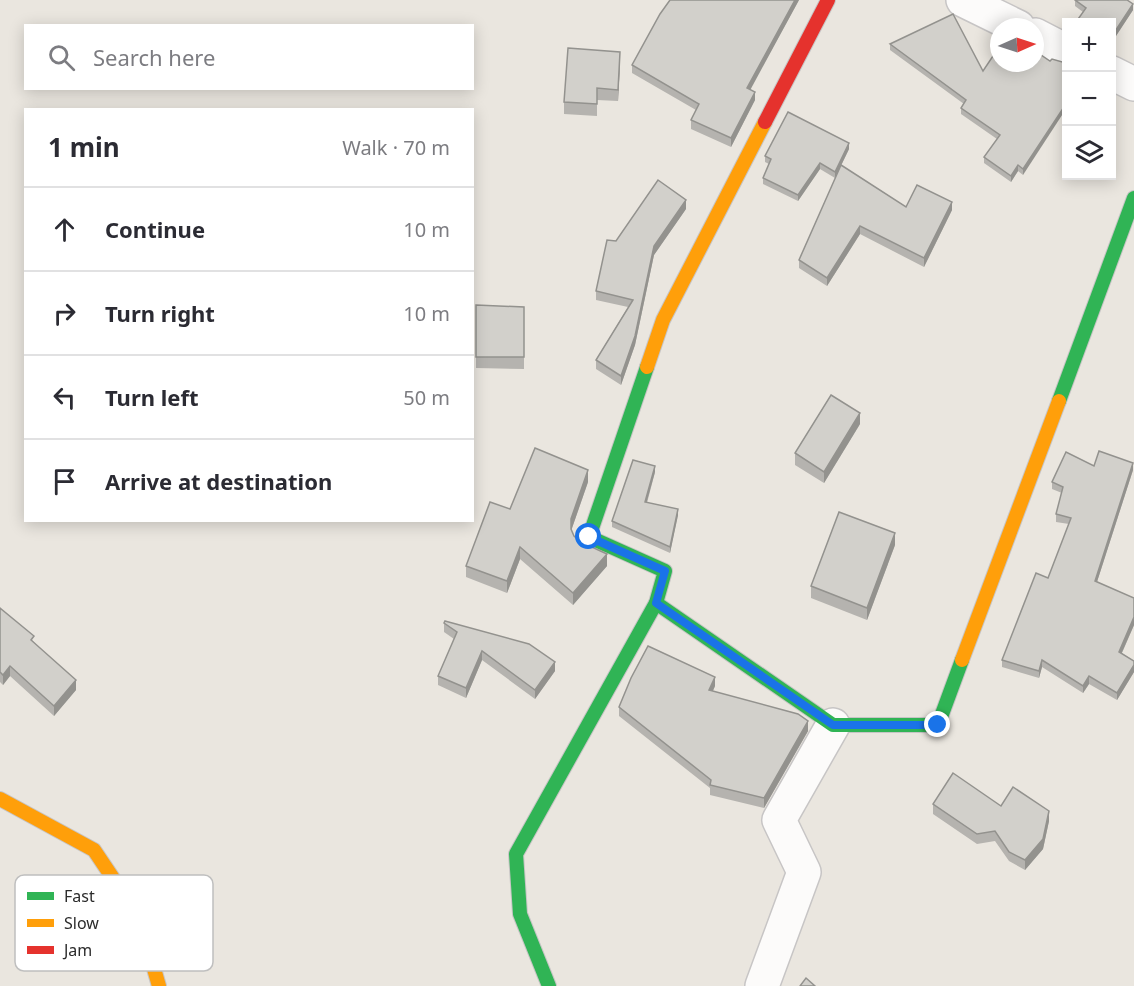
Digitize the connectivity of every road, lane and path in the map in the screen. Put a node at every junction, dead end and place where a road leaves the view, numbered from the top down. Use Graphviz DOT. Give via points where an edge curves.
graph roads {
  1 [pos="828,0"];
  2 [pos="963,0"];
  3 [pos="1000,18"];
  4 [pos="1044,40"];
  5 [pos="1062,49"];
  6 [pos="1116,75"];
  7 [pos="1134,84"];
  8 [pos="1134,198"];
  9 [pos="656,603"];
  10 [pos="833,725"];
  11 [pos="0,799"];
  12 [pos="111,875"];
  13 [pos="155,971"];
  14 [pos="159,986"];
  15 [pos="549,986"];
  16 [pos="762,986"];
  1 -- 9 [label="street" via="663,320 589,537 665,571"];
  2 -- 3 [label="street"];
  4 -- 5 [label="street"];
  6 -- 7 [label="street"];
  8 -- 10 [label="street" via="938,725"];
  9 -- 10 [label="street"];
  9 -- 15 [label="street" via="516,854 520,914"];
  10 -- 16 [label="street" via="779,820 804,872"];
  11 -- 12 [label="street" via="94,850"];
  13 -- 14 [label="street"];
}
